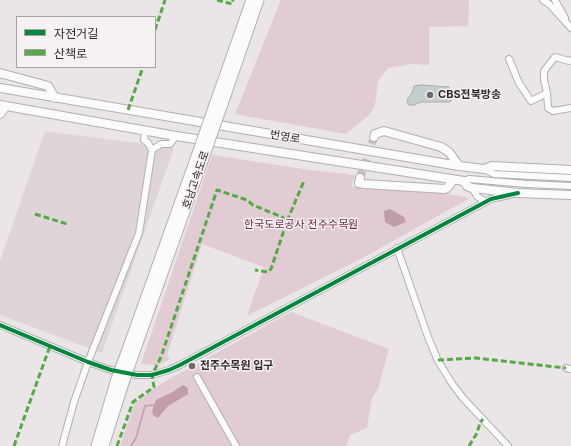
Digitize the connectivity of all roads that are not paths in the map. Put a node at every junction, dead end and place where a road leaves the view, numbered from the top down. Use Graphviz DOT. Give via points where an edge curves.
graph roads {
  1 [pos="251,0"];
  2 [pos="259,0"];
  3 [pos="543,0"];
  4 [pos="555,0"];
  5 [pos="571,28"];
  6 [pos="510,59"];
  7 [pos="571,60"];
  8 [pos="0,73"];
  9 [pos="0,88"];
  10 [pos="547,94"];
  11 [pos="55,98"];
  12 [pos="219,103"];
  13 [pos="3,105"];
  14 [pos="571,108"];
  15 [pos="0,114"];
  16 [pos="145,131"];
  17 [pos="176,136"];
  18 [pos="374,137"];
  19 [pos="152,150"];
  20 [pos="459,166"];
  21 [pos="484,169"];
  22 [pos="571,170"];
  23 [pos="360,178"];
  24 [pos="571,178"];
  25 [pos="453,180"];
  26 [pos="464,181"];
  27 [pos="571,186"];
  28 [pos="472,188"];
  29 [pos="518,193"];
  30 [pos="571,196"];
  31 [pos="485,202"];
  32 [pos="397,248"];
  33 [pos="0,326"];
  34 [pos="9,329"];
  35 [pos="0,331"];
  36 [pos="88,362"];
  37 [pos="197,377"];
  38 [pos="120,381"];
  39 [pos="62,446"];
  40 [pos="96,446"];
  41 [pos="104,446"];
  42 [pos="236,446"];
  43 [pos="508,446"];
  1 -- 12 [label="highway, 호남고속도로"];
  2 -- 12 [label="highway, 호남고속도로"];
  3 -- 5 [label="street"];
  4 -- 5 [label="street"];
  6 -- 10 [label="street" via="519,82 531,101"];
  7 -- 10 [label="street" via="555,56 544,71"];
  8 -- 11 [label="main road" via="48,86"];
  9 -- 11 [label="main road, 번영로"];
  10 -- 14 [label="street" via="548,108 553,111"];
  11 -- 20 [label="main road, 번영로"];
  12 -- 38 [label="highway, 호남고속도로, bridge"];
  13 -- 15 [label="main road"];
  13 -- 16 [label="main road, 번영로"];
  16 -- 17 [label="main road, 번영로"];
  16 -- 19 [label="street" via="144,140"];
  17 -- 19 [label="street" via="170,144 161,144"];
  17 -- 25 [label="main road, 번영로"];
  18 -- 20 [label="main road" via="375,134 384,131 441,147 450,152"];
  19 -- 36 [label="street" via="139,233"];
  20 -- 21 [label="main road, 번영로"];
  21 -- 22 [label="main road" via="492,166"];
  21 -- 24 [label="street, 번영로" via="494,174"];
  23 -- 25 [label="main road" via="359,183 364,184 444,189"];
  25 -- 26 [label="main road, 번영로"];
  26 -- 27 [label="street, 번영로" via="469,179"];
  26 -- 28 [label="main road"];
  28 -- 29 [label="main road"];
  28 -- 31 [label="street"];
  29 -- 30 [label="main road"];
  29 -- 31 [label="street"];
  31 -- 32 [label="street"];
  32 -- 36 [label="street" via="169,370 152,376 137,375"];
  32 -- 43 [label="street" via="438,361 463,398"];
  33 -- 34 [label="street"];
  34 -- 35 [label="street"];
  34 -- 36 [label="street"];
  36 -- 39 [label="street"];
  37 -- 42 [label="street"];
  38 -- 40 [label="highway"];
  38 -- 41 [label="highway"];
}
